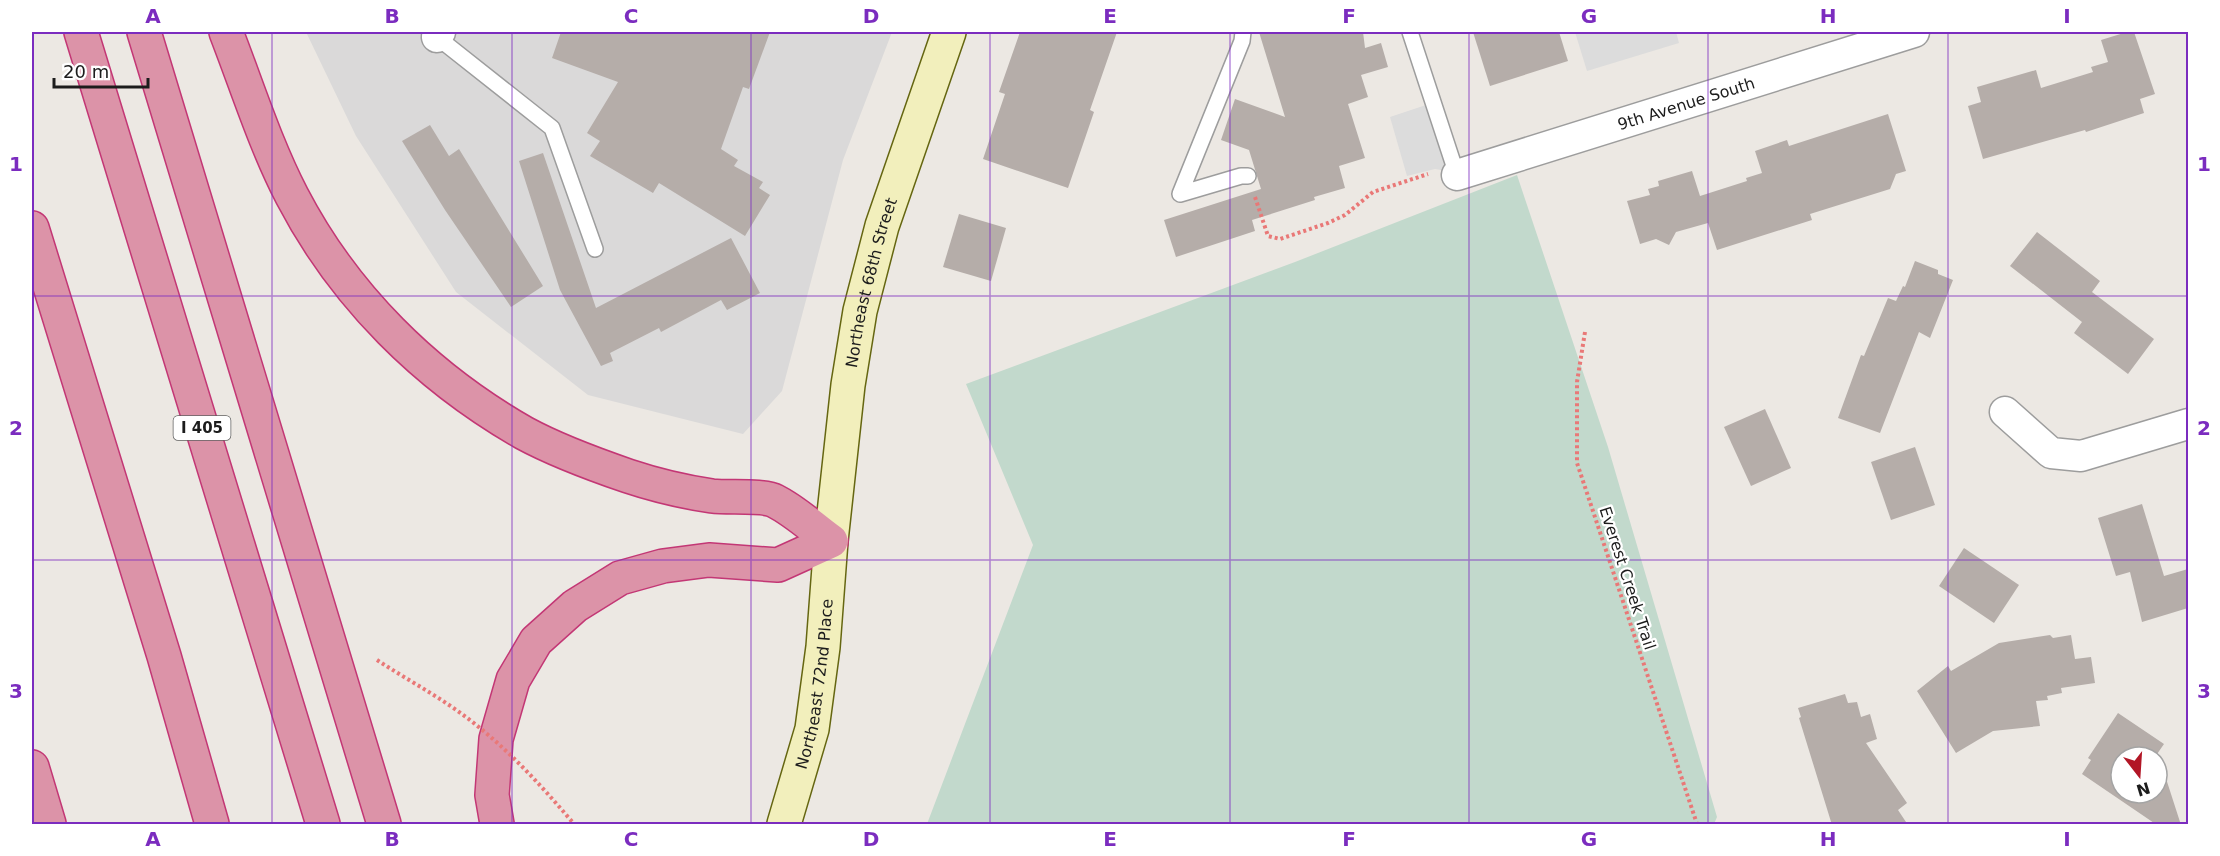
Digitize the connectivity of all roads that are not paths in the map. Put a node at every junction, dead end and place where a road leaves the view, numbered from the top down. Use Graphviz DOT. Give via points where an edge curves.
graph roads {
  1 [pos="81,32"];
  2 [pos="144,32"];
  3 [pos="226,32"];
  4 [pos="949,32"];
  5 [pos="1243,32"];
  6 [pos="1410,32"];
  7 [pos="1914,32"];
  8 [pos="438,34"];
  9 [pos="1457,175"];
  10 [pos="1248,176"];
  11 [pos="32,228"];
  12 [pos="595,249"];
  13 [pos="2005,412"];
  14 [pos="2188,424"];
  15 [pos="831,541"];
  16 [pos="32,767"];
  17 [pos="50,825"];
  18 [pos="212,825"];
  19 [pos="323,825"];
  20 [pos="384,825"];
  21 [pos="497,825"];
  22 [pos="784,825"];
  1 -- 19 [label="highway, I 405"];
  2 -- 20 [label="highway"];
  3 -- 15 [label="highway" via="267,142 317,240 377,318 421,361 467,397 515,427 577,458 644,481 713,496 774,500"];
  4 -- 15 [label="main road, Northeast 68th Street" via="882,226 860,311"];
  5 -- 10 [label="lane" via="1180,194"];
  6 -- 9 [label="lane"];
  7 -- 9 [label="street, 9th Avenue South"];
  8 -- 12 [label="lane" via="552,128"];
  11 -- 18 [label="highway"];
  13 -- 14 [label="street" via="2051,453 2081,456"];
  15 -- 21 [label="highway" via="778,565 709,560 663,566 620,578 575,606 536,641 513,680 496,739 492,795"];
  15 -- 22 [label="main road, Northeast 72nd Place" via="812,729"];
  16 -- 17 [label="highway"];
}
